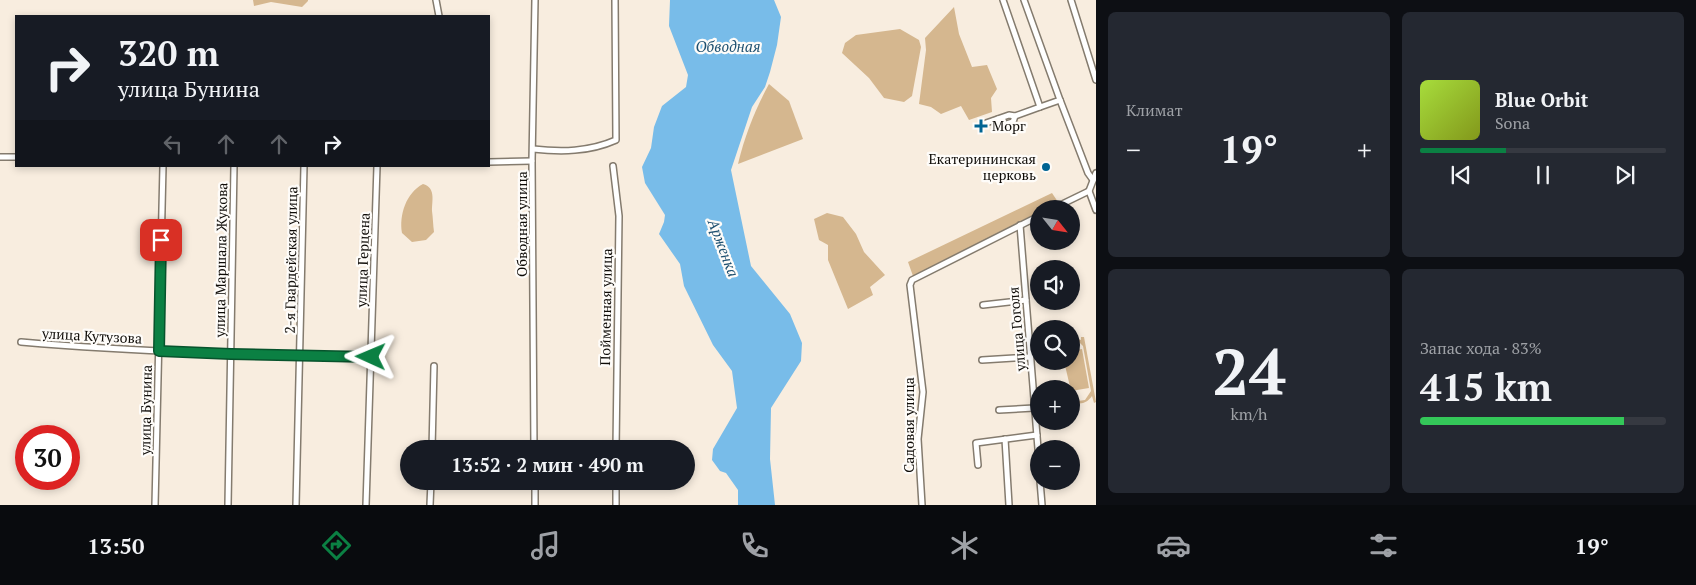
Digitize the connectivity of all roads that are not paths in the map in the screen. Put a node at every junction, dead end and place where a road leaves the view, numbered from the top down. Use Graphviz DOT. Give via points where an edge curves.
graph roads {
  1 [pos="436,0"];
  2 [pos="535,0"];
  3 [pos="615,0"];
  4 [pos="1003,0"];
  5 [pos="1024,0"];
  6 [pos="1071,0"];
  7 [pos="439,15"];
  8 [pos="1096,80"];
  9 [pos="1060,100"];
  10 [pos="1040,107"];
  11 [pos="986,123"];
  12 [pos="533,149"];
  13 [pos="0,157"];
  14 [pos="15,157"];
  15 [pos="532,161"];
  16 [pos="490,162"];
  17 [pos="613,166"];
  18 [pos="163,167"];
  19 [pos="234,167"];
  20 [pos="304,167"];
  21 [pos="377,167"];
  22 [pos="1096,173"];
  23 [pos="1093,180"];
  24 [pos="1089,190"];
  25 [pos="1070,200"];
  26 [pos="1096,210"];
  27 [pos="1030,220"];
  28 [pos="1020,225"];
  29 [pos="1026,300"];
  30 [pos="983,305"];
  31 [pos="21,342"];
  32 [pos="159,351"];
  33 [pos="231,354"];
  34 [pos="301,356"];
  35 [pos="371,357"];
  36 [pos="1030,357"];
  37 [pos="982,360"];
  38 [pos="434,366"];
  39 [pos="1030,408"];
  40 [pos="999,410"];
  41 [pos="1036,430"];
  42 [pos="1037,435"];
  43 [pos="1005,439"];
  44 [pos="432,440"];
  45 [pos="534,440"];
  46 [pos="616,440"];
  47 [pos="1037,440"];
  48 [pos="978,465"];
  49 [pos="431,490"];
  50 [pos="534,490"];
  51 [pos="616,490"];
  52 [pos="1041,490"];
  53 [pos="155,505"];
  54 [pos="228,505"];
  55 [pos="296,505"];
  56 [pos="366,505"];
  57 [pos="430,505"];
  58 [pos="534,505"];
  59 [pos="616,505"];
  60 [pos="922,505"];
  61 [pos="1009,505"];
  62 [pos="1042,505"];
  1 -- 7 [label="street"];
  2 -- 12 [label="street, Обводная улица"];
  3 -- 12 [label="street" via="616,140 600,147 558,151"];
  4 -- 10 [label="street"];
  5 -- 9 [label="street"];
  6 -- 8 [label="street"];
  9 -- 10 [label="street"];
  9 -- 23 [label="street"];
  10 -- 11 [label="street"];
  12 -- 15 [label="street, Обводная улица"];
  13 -- 14 [label="street"];
  15 -- 16 [label="street"];
  15 -- 45 [label="street, Обводная улица"];
  17 -- 46 [label="street, Пойменная улица" via="619,216"];
  18 -- 32 [label="street, улица Бунина"];
  19 -- 33 [label="street, улица Маршала Жукова"];
  20 -- 34 [label="street, 2-я Гвардейская улица"];
  21 -- 35 [label="street, улица Герцена"];
  22 -- 23 [label="street"];
  23 -- 24 [label="street"];
  24 -- 25 [label="street"];
  24 -- 26 [label="street"];
  27 -- 28 [label="street"];
  28 -- 29 [label="street, улица Гоголя"];
  28 -- 60 [label="street, Садовая улица" via="912,280 910,285 923,392 918,439"];
  29 -- 30 [label="street"];
  29 -- 36 [label="street, улица Гоголя"];
  31 -- 32 [label="street, улица Кутузова"];
  32 -- 33 [label="street, улица Кутузова"];
  32 -- 53 [label="street, улица Бунина"];
  33 -- 34 [label="street, улица Кутузова"];
  33 -- 54 [label="street, улица Маршала Жукова"];
  34 -- 35 [label="street, улица Кутузова"];
  34 -- 55 [label="street, 2-я Гвардейская улица"];
  35 -- 56 [label="street, улица Герцена"];
  36 -- 37 [label="street"];
  38 -- 44 [label="street"];
  39 -- 40 [label="street"];
  41 -- 42 [label="street, улица Гоголя"];
  42 -- 43 [label="street"];
  42 -- 47 [label="street, улица Гоголя"];
  43 -- 48 [label="street" via="976,443"];
  43 -- 61 [label="street"];
  49 -- 57 [label="street"];
  50 -- 58 [label="street"];
  51 -- 59 [label="street"];
  52 -- 62 [label="street"];
}
